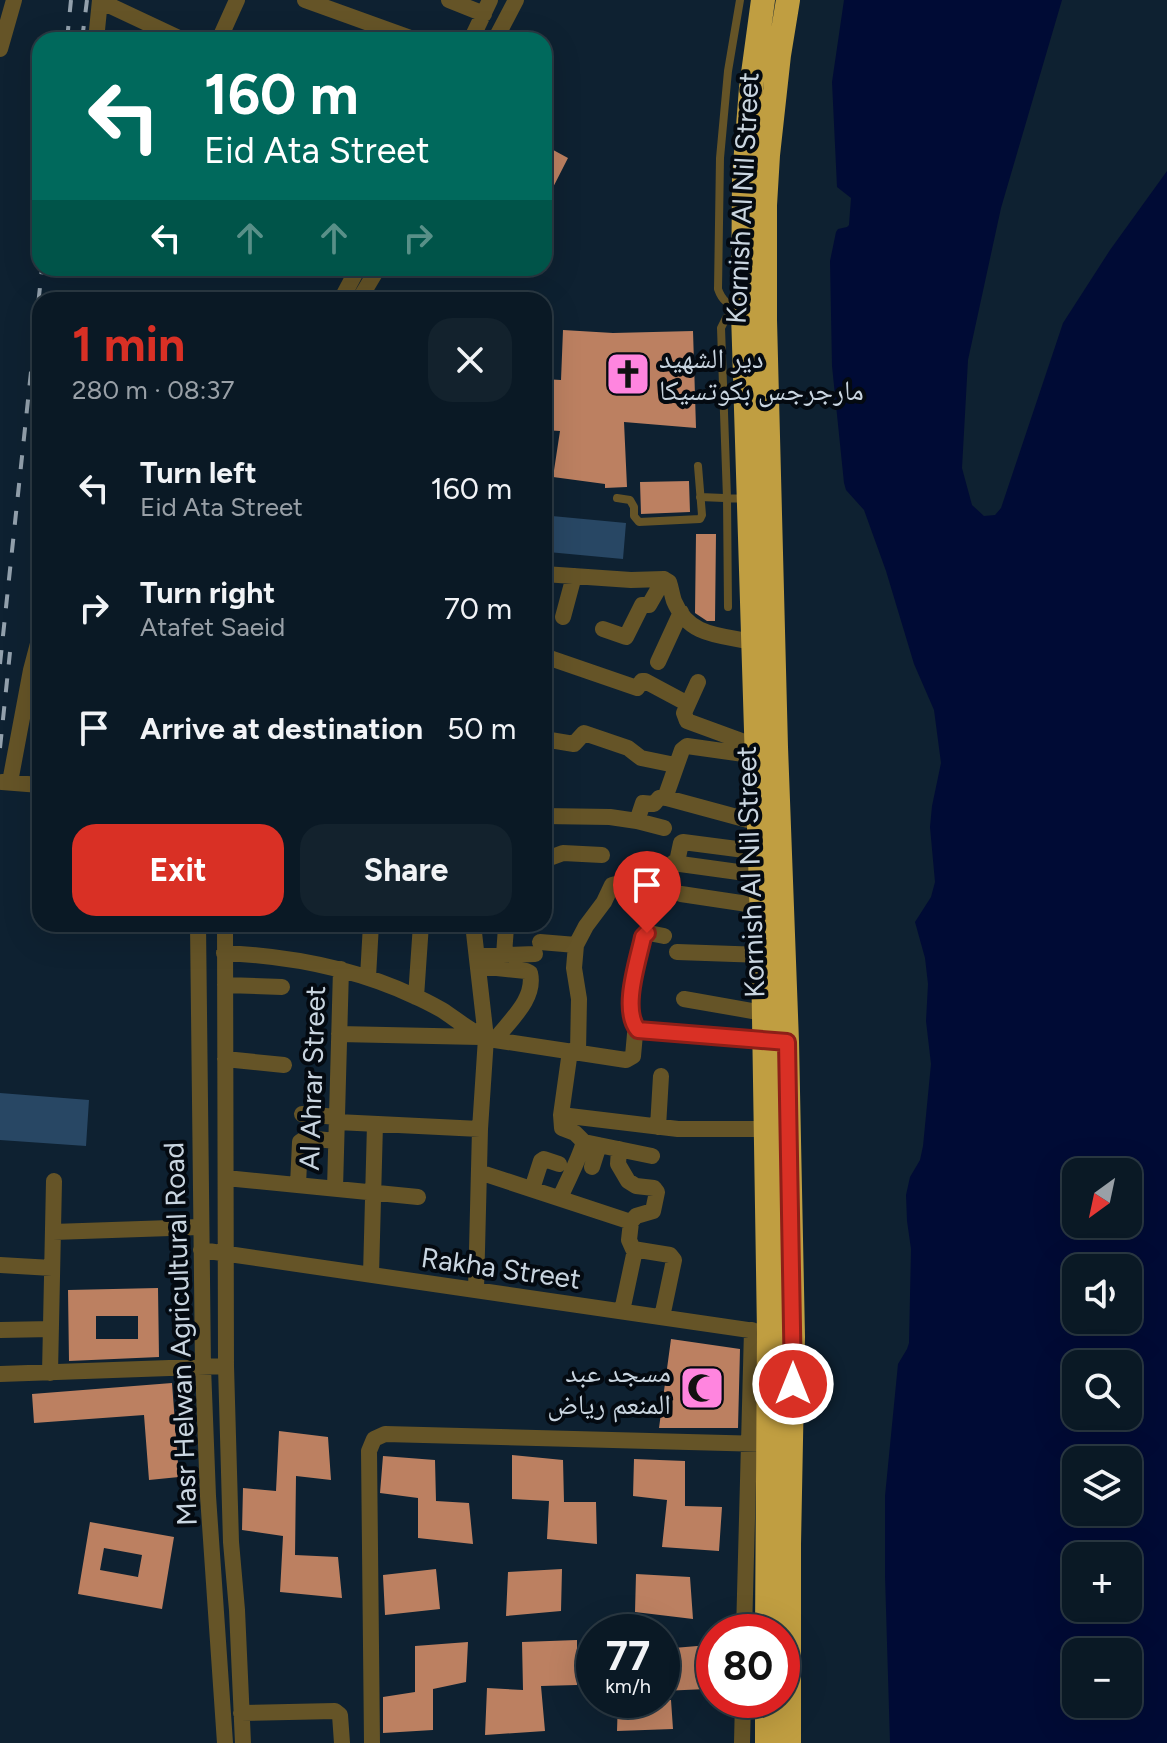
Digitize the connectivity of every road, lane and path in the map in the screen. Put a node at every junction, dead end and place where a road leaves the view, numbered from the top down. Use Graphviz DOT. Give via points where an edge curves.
graph roads {
  1 [pos="100,0"];
  2 [pos="237,0"];
  3 [pos="305,0"];
  4 [pos="449,0"];
  5 [pos="516,0"];
  6 [pos="740,0"];
  7 [pos="763,0"];
  8 [pos="788,0"];
  9 [pos="13,1"];
  10 [pos="487,7"];
  11 [pos="97,32"];
  12 [pos="148,32"];
  13 [pos="223,32"];
  14 [pos="394,32"];
  15 [pos="475,32"];
  16 [pos="499,32"];
  17 [pos="0,46"];
  18 [pos="743,311"];
  19 [pos="698,466"];
  20 [pos="700,497"];
  21 [pos="617,498"];
  22 [pos="737,499"];
  23 [pos="552,575"];
  24 [pos="574,576"];
  25 [pos="664,579"];
  26 [pos="728,607"];
  27 [pos="681,612"];
  28 [pos="563,617"];
  29 [pos="603,629"];
  30 [pos="753,642"];
  31 [pos="552,659"];
  32 [pos="658,662"];
  33 [pos="698,682"];
  34 [pos="32,685"];
  35 [pos="688,704"];
  36 [pos="552,740"];
  37 [pos="758,752"];
  38 [pos="675,765"];
  39 [pos="5,782"];
  40 [pos="32,784"];
  41 [pos="665,798"];
  42 [pos="552,816"];
  43 [pos="637,821"];
  44 [pos="759,823"];
  45 [pos="664,828"];
  46 [pos="602,855"];
  47 [pos="552,857"];
  48 [pos="760,864"];
  49 [pos="637,892"];
  50 [pos="681,894"];
  51 [pos="662,899"];
  52 [pos="761,906"];
  53 [pos="198,932"];
  54 [pos="225,932"];
  55 [pos="371,932"];
  56 [pos="420,932"];
  57 [pos="474,932"];
  58 [pos="506,932"];
  59 [pos="664,936"];
  60 [pos="576,945"];
  61 [pos="677,952"];
  62 [pos="224,953"];
  63 [pos="504,955"];
  64 [pos="763,955"];
  65 [pos="478,961"];
  66 [pos="341,969"];
  67 [pos="368,977"];
  68 [pos="225,985"];
  69 [pos="282,987"];
  70 [pos="416,997"];
  71 [pos="684,999"];
  72 [pos="764,1013"];
  73 [pos="638,1030"];
  74 [pos="339,1034"];
  75 [pos="488,1038"];
  76 [pos="776,1042"];
  77 [pos="574,1051"];
  78 [pos="225,1059"];
  79 [pos="284,1065"];
  80 [pos="661,1076"];
  81 [pos="302,1114"];
  82 [pos="337,1120"];
  83 [pos="562,1121"];
  84 [pos="375,1124"];
  85 [pos="658,1127"];
  86 [pos="480,1129"];
  87 [pos="766,1129"];
  88 [pos="336,1141"];
  89 [pos="591,1144"];
  90 [pos="619,1149"];
  91 [pos="652,1156"];
  92 [pos="559,1164"];
  93 [pos="592,1167"];
  94 [pos="479,1172"];
  95 [pos="226,1178"];
  96 [pos="54,1181"];
  97 [pos="298,1185"];
  98 [pos="335,1189"];
  99 [pos="532,1189"];
  100 [pos="373,1193"];
  101 [pos="418,1197"];
  102 [pos="560,1198"];
  103 [pos="631,1222"];
  104 [pos="200,1227"];
  105 [pos="53,1232"];
  106 [pos="201,1250"];
  107 [pos="635,1250"];
  108 [pos="227,1254"];
  109 [pos="0,1265"];
  110 [pos="52,1268"];
  111 [pos="371,1275"];
  112 [pos="476,1290"];
  113 [pos="622,1311"];
  114 [pos="662,1317"];
  115 [pos="51,1329"];
  116 [pos="0,1330"];
  117 [pos="771,1333"];
  118 [pos="226,1366"];
  119 [pos="203,1367"];
  120 [pos="50,1373"];
  121 [pos="0,1374"];
  122 [pos="758,1444"];
  123 [pos="778,1544"];
  124 [pos="745,1614"];
  125 [pos="769,1614"];
  126 [pos="241,1713"];
  127 [pos="743,1718"];
  128 [pos="767,1718"];
  129 [pos="225,1743"];
  130 [pos="243,1743"];
  131 [pos="342,1743"];
  132 [pos="372,1743"];
  133 [pos="742,1743"];
  134 [pos="767,1743"];
  135 [pos="789,1743"];
  1 -- 11 [label="street"];
  1 -- 12 [label="street"];
  2 -- 13 [label="street"];
  3 -- 14 [label="street"];
  4 -- 10 [label="street"];
  5 -- 16 [label="street"];
  6 -- 18 [label="lane" via="722,133 718,289 728,304"];
  7 -- 18 [label="highway, Kornish Al Nil Street" via="744,178"];
  8 -- 76 [label="highway, Kornish Al Nil Street" via="765,205"];
  9 -- 17 [label="street"];
  10 -- 15 [label="street"];
  18 -- 22 [label="highway, Kornish Al Nil Street" via="734,417"];
  19 -- 20 [label="lane"];
  20 -- 21 [label="lane" via="700,519 644,523 634,516 630,500"];
  20 -- 22 [label="lane"];
  22 -- 26 [label="lane"];
  22 -- 30 [label="highway, Kornish Al Nil Street"];
  23 -- 24 [label="street"];
  24 -- 25 [label="street"];
  24 -- 28 [label="street"];
  25 -- 27 [label="street"];
  25 -- 29 [label="street" via="649,605 642,605 626,637"];
  27 -- 30 [label="street" via="700,632"];
  27 -- 32 [label="street"];
  30 -- 37 [label="highway, Kornish Al Nil Street"];
  31 -- 35 [label="street" via="637,688 645,681"];
  33 -- 35 [label="street"];
  34 -- 39 [label="street"];
  35 -- 37 [label="street" via="687,721"];
  36 -- 38 [label="street" via="574,744 575,731 628,748 641,758"];
  37 -- 38 [label="street" via="690,746"];
  37 -- 44 [label="highway, Kornish Al Nil Street"];
  38 -- 41 [label="street"];
  39 -- 40 [label="street"];
  41 -- 43 [label="street" via="643,803"];
  41 -- 44 [label="street"];
  42 -- 43 [label="street"];
  43 -- 45 [label="street"];
  44 -- 48 [label="highway, Kornish Al Nil Street"];
  46 -- 47 [label="street"];
  48 -- 51 [label="street" via="681,843"];
  48 -- 52 [label="highway, Kornish Al Nil Street"];
  49 -- 60 [label="street" via="612,885"];
  50 -- 52 [label="street"];
  52 -- 64 [label="highway, Kornish Al Nil Street"];
  53 -- 104 [label="street, Masr Helwan Agricultural Road"];
  54 -- 62 [label="street, Masr Helwan Agricultural Road"];
  55 -- 67 [label="street"];
  56 -- 70 [label="street"];
  57 -- 65 [label="street"];
  58 -- 63 [label="street"];
  59 -- 73 [label="street" via="643,937 630,1013"];
  60 -- 63 [label="street"];
  60 -- 77 [label="street"];
  61 -- 64 [label="street"];
  62 -- 66 [label="street"];
  62 -- 68 [label="street, Masr Helwan Agricultural Road"];
  63 -- 65 [label="street"];
  64 -- 72 [label="highway, Kornish Al Nil Street"];
  65 -- 75 [label="street"];
  65 -- 75 [label="street" via="526,971 532,977 526,1001"];
  66 -- 67 [label="street"];
  66 -- 74 [label="street, Al Ahrar Street"];
  67 -- 70 [label="street"];
  68 -- 69 [label="street"];
  68 -- 78 [label="street, Masr Helwan Agricultural Road"];
  70 -- 75 [label="street"];
  71 -- 72 [label="street"];
  72 -- 76 [label="highway, Kornish Al Nil Street"];
  73 -- 76 [label="street"];
  73 -- 77 [label="street" via="630,1060"];
  74 -- 75 [label="street"];
  74 -- 82 [label="street, Al Ahrar Street"];
  75 -- 77 [label="street"];
  75 -- 86 [label="street"];
  76 -- 87 [label="highway, Kornish Al Nil Street"];
  76 -- 117 [label="highway, Kornish Al Nil Street"];
  77 -- 83 [label="street"];
  78 -- 79 [label="street"];
  78 -- 95 [label="street, Masr Helwan Agricultural Road"];
  80 -- 85 [label="street"];
  81 -- 82 [label="street"];
  82 -- 84 [label="street"];
  82 -- 88 [label="street, Al Ahrar Street"];
  83 -- 85 [label="street"];
  83 -- 89 [label="street"];
  84 -- 86 [label="street"];
  84 -- 100 [label="street"];
  85 -- 87 [label="street"];
  86 -- 94 [label="street"];
  87 -- 117 [label="highway, Kornish Al Nil Street"];
  88 -- 97 [label="street" via="300,1142"];
  88 -- 98 [label="street, Al Ahrar Street"];
  89 -- 90 [label="street"];
  89 -- 93 [label="street"];
  89 -- 102 [label="street"];
  90 -- 91 [label="street"];
  90 -- 103 [label="street" via="617,1162 628,1181 656,1190 660,1210"];
  92 -- 99 [label="street" via="542,1160"];
  94 -- 99 [label="street"];
  94 -- 112 [label="street"];
  95 -- 97 [label="street"];
  95 -- 108 [label="street, Masr Helwan Agricultural Road"];
  96 -- 105 [label="street"];
  97 -- 98 [label="street"];
  98 -- 100 [label="street"];
  99 -- 102 [label="street"];
  100 -- 101 [label="street"];
  100 -- 111 [label="street"];
  102 -- 103 [label="street"];
  103 -- 107 [label="street" via="629,1240"];
  104 -- 105 [label="street"];
  104 -- 106 [label="street, Masr Helwan Agricultural Road"];
  105 -- 110 [label="street"];
  106 -- 108 [label="street, Rakha Street"];
  106 -- 119 [label="street, Masr Helwan Agricultural Road"];
  107 -- 113 [label="street"];
  107 -- 114 [label="street" via="674,1258"];
  108 -- 111 [label="street, Rakha Street"];
  108 -- 118 [label="street, Masr Helwan Agricultural Road"];
  109 -- 110 [label="street"];
  110 -- 115 [label="street"];
  111 -- 112 [label="street, Rakha Street"];
  112 -- 113 [label="street, Rakha Street"];
  113 -- 114 [label="street, Rakha Street"];
  114 -- 117 [label="street, Rakha Street"];
  115 -- 116 [label="street"];
  115 -- 120 [label="street"];
  117 -- 122 [label="highway, Kornish Al Nil Street"];
  117 -- 123 [label="highway, Kornish Al Nil Street"];
  118 -- 119 [label="street"];
  118 -- 126 [label="street, Masr Helwan Agricultural Road"];
  119 -- 120 [label="street"];
  119 -- 129 [label="street, Masr Helwan Agricultural Road"];
  120 -- 121 [label="street"];
  122 -- 123 [label="highway, Kornish Al Nil Street"];
  122 -- 124 [label="street"];
  122 -- 132 [label="street" via="385,1434 374,1439 369,1451"];
  123 -- 125 [label="highway, Kornish Al Nil Street"];
  123 -- 135 [label="highway, Kornish Al Nil Street"];
  126 -- 130 [label="street, Masr Helwan Agricultural Road"];
  126 -- 131 [label="street" via="335,1711 341,1717"];
  127 -- 133 [label="street"];
  128 -- 134 [label="highway"];
}
